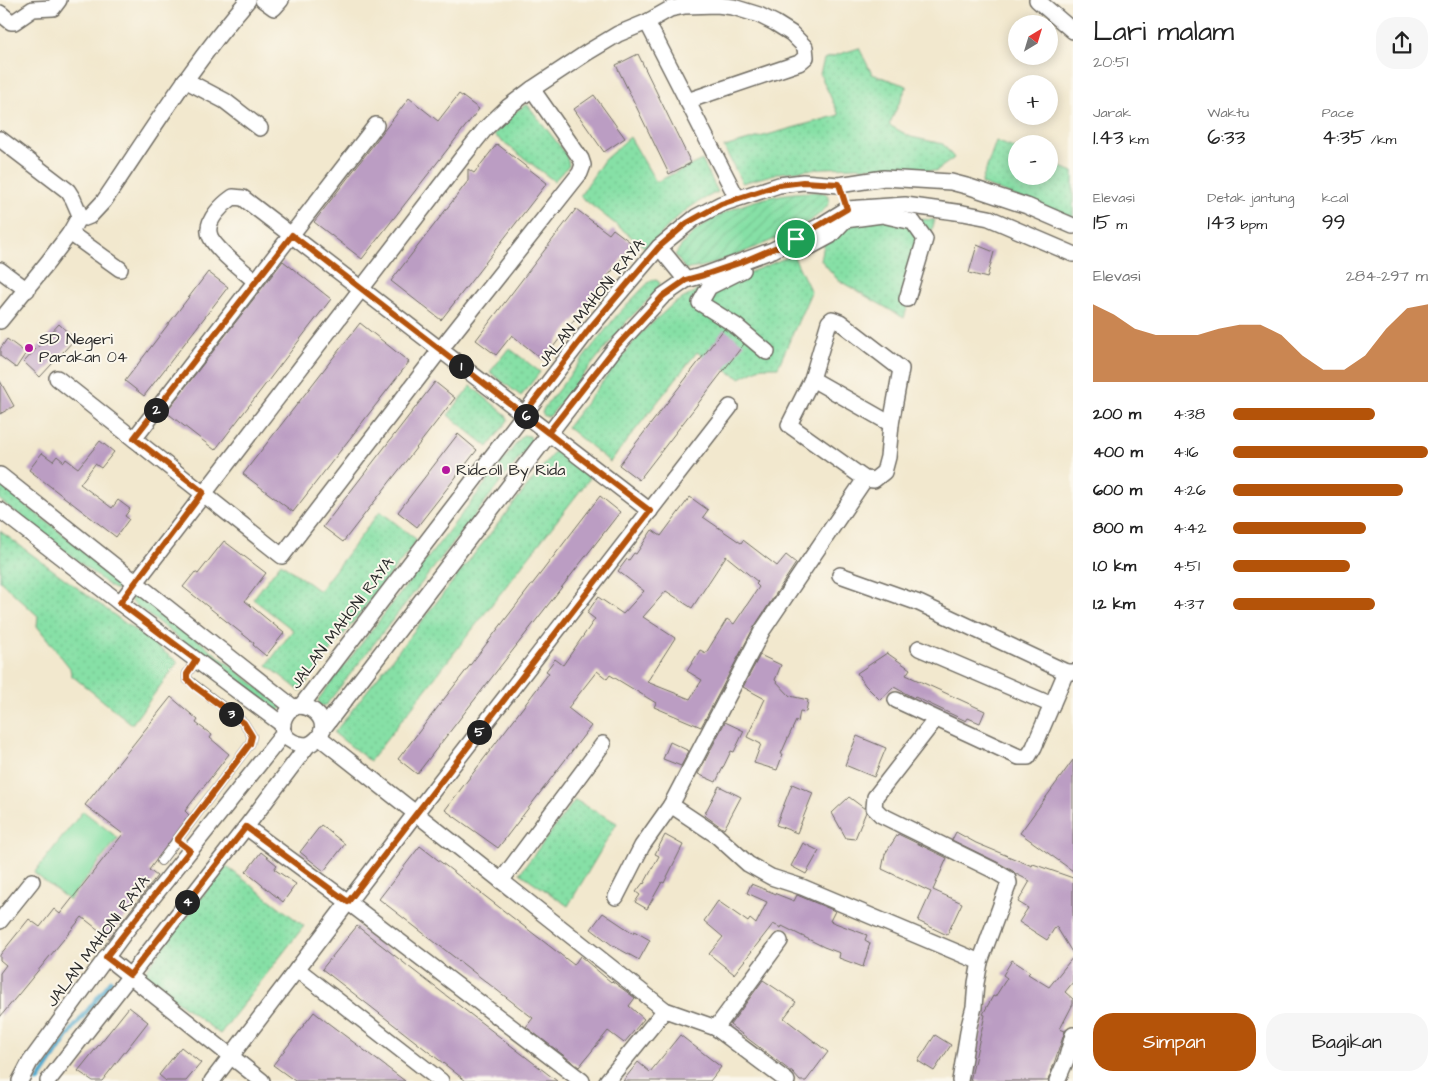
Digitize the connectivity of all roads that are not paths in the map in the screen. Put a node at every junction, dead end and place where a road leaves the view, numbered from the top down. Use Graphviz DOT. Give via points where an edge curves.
graph roads {
  1 [pos="60,0"];
  2 [pos="248,0"];
  3 [pos="263,0"];
  4 [pos="281,0"];
  5 [pos="1037,0"];
  6 [pos="0,13"];
  7 [pos="647,22"];
  8 [pos="1073,31"];
  9 [pos="185,80"];
  10 [pos="532,89"];
  11 [pos="687,101"];
  12 [pos="376,125"];
  13 [pos="260,128"];
  14 [pos="0,139"];
  15 [pos="839,184"];
  16 [pos="737,198"];
  17 [pos="847,209"];
  18 [pos="80,215"];
  19 [pos="1073,226"];
  20 [pos="70,233"];
  21 [pos="292,235"];
  22 [pos="800,245"];
  23 [pos="659,247"];
  24 [pos="1073,254"];
  25 [pos="120,269"];
  26 [pos="0,270"];
  27 [pos="686,280"];
  28 [pos="255,281"];
  29 [pos="361,288"];
  30 [pos="27,290"];
  31 [pos="907,299"];
  32 [pos="0,321"];
  33 [pos="440,350"];
  34 [pos="767,352"];
  35 [pos="57,378"];
  36 [pos="812,379"];
  37 [pos="730,408"];
  38 [pos="524,414"];
  39 [pos="891,424"];
  40 [pos="548,433"];
  41 [pos="134,438"];
  42 [pos="0,475"];
  43 [pos="864,479"];
  44 [pos="203,492"];
  45 [pos="0,510"];
  46 [pos="650,511"];
  47 [pos="840,575"];
  48 [pos="136,582"];
  49 [pos="120,603"];
  50 [pos="919,648"];
  51 [pos="196,660"];
  52 [pos="1070,672"];
  53 [pos="896,700"];
  54 [pos="1052,705"];
  55 [pos="298,707"];
  56 [pos="931,726"];
  57 [pos="283,729"];
  58 [pos="316,737"];
  59 [pos="603,744"];
  60 [pos="671,805"];
  61 [pos="415,814"];
  62 [pos="246,827"];
  63 [pos="177,840"];
  64 [pos="190,850"];
  65 [pos="161,861"];
  66 [pos="32,881"];
  67 [pos="501,881"];
  68 [pos="616,897"];
  69 [pos="348,902"];
  70 [pos="0,921"];
  71 [pos="780,941"];
  72 [pos="108,958"];
  73 [pos="980,962"];
  74 [pos="297,969"];
  75 [pos="128,974"];
  76 [pos="665,1010"];
  77 [pos="716,1028"];
  78 [pos="1073,1035"];
  79 [pos="230,1056"];
  80 [pos="20,1081"];
  81 [pos="48,1081"];
  82 [pos="212,1081"];
  83 [pos="262,1081"];
  84 [pos="441,1081"];
  85 [pos="582,1081"];
  86 [pos="607,1081"];
  87 [pos="787,1081"];
  88 [pos="960,1081"];
  89 [pos="1057,1081"];
  1 -- 6 [label="street" via="53,8 33,9 14,22"];
  2 -- 9 [label="street"];
  3 -- 4 [label="street" via="274,8"];
  5 -- 8 [label="street"];
  7 -- 10 [label="street" via="618,34"];
  7 -- 11 [label="street"];
  7 -- 11 [label="street" via="670,8 703,4 733,7 775,23 805,47 806,57 799,63"];
  9 -- 13 [label="street" via="225,101"];
  9 -- 18 [label="street" via="104,201 90,216"];
  10 -- 29 [label="street" via="485,129"];
  10 -- 33 [label="street" via="583,165 580,173"];
  11 -- 16 [label="street"];
  12 -- 21 [label="street"];
  14 -- 18 [label="street" via="68,191"];
  15 -- 16 [label="street, JALAN MAHONI RAYA" via="803,182 779,185"];
  15 -- 17 [label="street"];
  15 -- 19 [label="street, JALAN MAHONI RAYA" via="884,178 951,182 995,194"];
  16 -- 23 [label="street, JALAN MAHONI RAYA" via="696,217"];
  17 -- 22 [label="street"];
  17 -- 24 [label="street" via="905,205 963,212 989,218"];
  18 -- 20 [label="street"];
  20 -- 25 [label="street"];
  20 -- 30 [label="street"];
  21 -- 28 [label="street"];
  21 -- 28 [label="street" via="243,198 233,197 225,203 211,221 209,232 213,243"];
  21 -- 29 [label="street"];
  22 -- 27 [label="street"];
  22 -- 31 [label="street" via="830,236 845,220 882,215 913,222 926,240"];
  22 -- 34 [label="street" via="709,287 700,303 735,325"];
  23 -- 27 [label="street"];
  23 -- 38 [label="street, JALAN MAHONI RAYA" via="590,328"];
  26 -- 30 [label="street"];
  27 -- 40 [label="street" via="663,296 615,348"];
  28 -- 41 [label="street"];
  29 -- 33 [label="street"];
  29 -- 44 [label="street"];
  30 -- 32 [label="street"];
  33 -- 38 [label="street"];
  33 -- 44 [label="street" via="282,556"];
  35 -- 41 [label="street"];
  36 -- 39 [label="street"];
  36 -- 39 [label="street" via="829,322 836,320 901,370"];
  36 -- 43 [label="street" via="789,425"];
  37 -- 46 [label="street"];
  38 -- 40 [label="street"];
  38 -- 55 [label="street, JALAN MAHONI RAYA"];
  39 -- 43 [label="street" via="884,472 874,480"];
  40 -- 46 [label="street"];
  40 -- 58 [label="street"];
  41 -- 44 [label="street"];
  42 -- 48 [label="street"];
  43 -- 60 [label="street" via="762,631"];
  44 -- 48 [label="street"];
  45 -- 49 [label="street"];
  46 -- 61 [label="street"];
  47 -- 52 [label="street" via="919,603"];
  48 -- 49 [label="street"];
  48 -- 55 [label="street"];
  49 -- 51 [label="street"];
  50 -- 54 [label="street"];
  51 -- 57 [label="street"];
  51 -- 63 [label="lane" via="187,679 244,723 252,736 250,744"];
  52 -- 54 [label="street"];
  53 -- 54 [label="street" via="1020,757 1028,756"];
  55 -- 57 [label="street" via="286,714"];
  55 -- 58 [label="street" via="308,707 319,716"];
  56 -- 73 [label="street" via="874,797 874,808 881,815 1008,879 1005,897"];
  57 -- 58 [label="street" via="289,740 298,745"];
  57 -- 64 [label="street, JALAN MAHONI RAYA"];
  58 -- 61 [label="street"];
  58 -- 62 [label="street"];
  59 -- 67 [label="street"];
  60 -- 68 [label="street" via="642,846"];
  60 -- 73 [label="street" via="716,836 748,864 771,877"];
  61 -- 67 [label="street"];
  61 -- 69 [label="street"];
  62 -- 69 [label="street"];
  62 -- 75 [label="street"];
  63 -- 64 [label="lane"];
  63 -- 65 [label="lane"];
  64 -- 72 [label="street, JALAN MAHONI RAYA"];
  66 -- 70 [label="street"];
  67 -- 76 [label="street"];
  69 -- 74 [label="street"];
  69 -- 85 [label="street"];
  71 -- 77 [label="street"];
  72 -- 75 [label="street"];
  72 -- 80 [label="street, JALAN MAHONI RAYA" via="30,1062"];
  73 -- 88 [label="street"];
  74 -- 79 [label="street"];
  74 -- 84 [label="street"];
  75 -- 79 [label="street"];
  75 -- 81 [label="street"];
  76 -- 77 [label="street"];
  76 -- 86 [label="street"];
  77 -- 87 [label="street"];
  78 -- 89 [label="street"];
  79 -- 82 [label="street"];
  79 -- 83 [label="street"];
}
